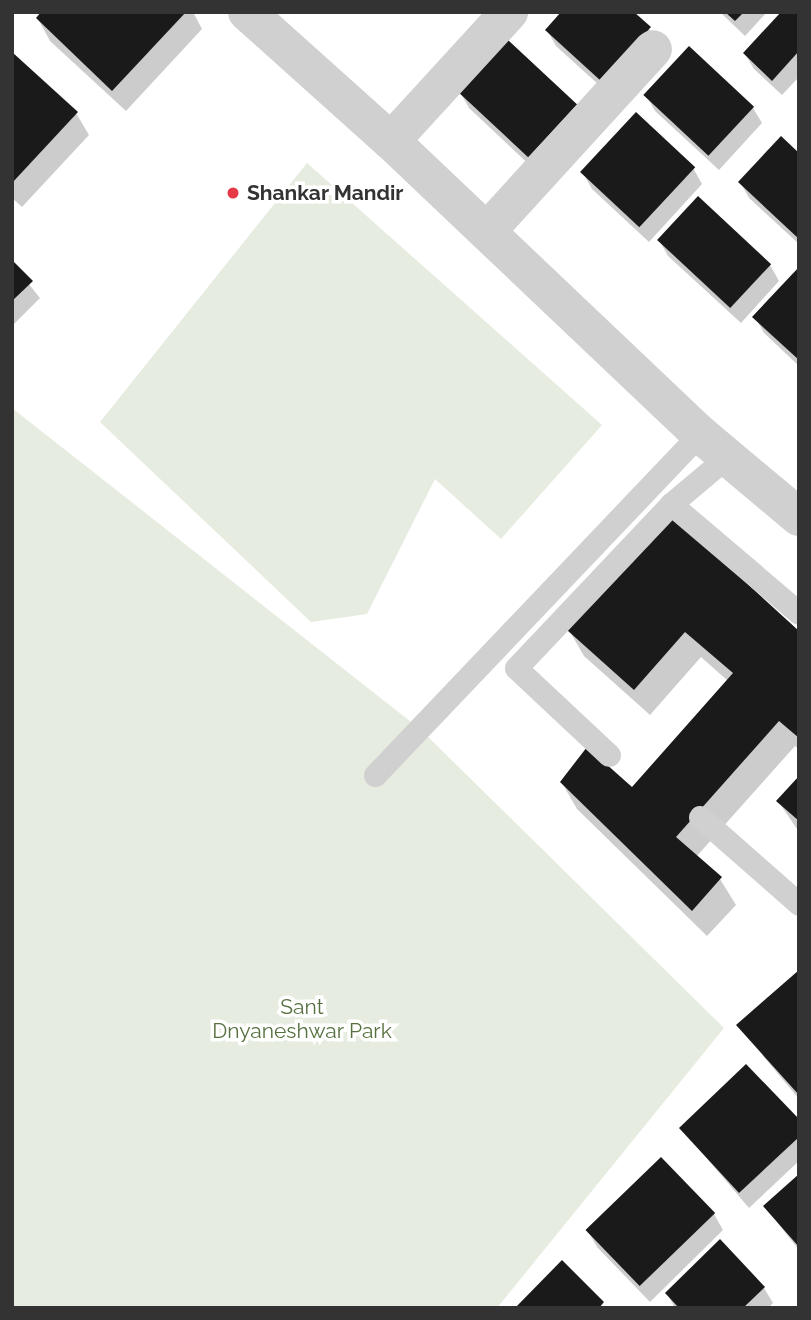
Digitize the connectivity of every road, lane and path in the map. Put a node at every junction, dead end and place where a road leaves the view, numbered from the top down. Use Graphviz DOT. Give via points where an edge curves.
graph roads {
  1 [pos="247,12"];
  2 [pos="509,12"];
  3 [pos="653,49"];
  4 [pos="391,141"];
  5 [pos="487,231"];
  6 [pos="714,445"];
  7 [pos="671,504"];
  8 [pos="799,517"];
  9 [pos="799,613"];
  10 [pos="610,755"];
  11 [pos="375,775"];
  12 [pos="699,817"];
  13 [pos="799,904"];
  1 -- 4 [label="street"];
  2 -- 4 [label="street"];
  3 -- 5 [label="street"];
  4 -- 5 [label="street"];
  5 -- 6 [label="street"];
  6 -- 7 [label="lane"];
  6 -- 8 [label="street"];
  6 -- 11 [label="lane"];
  7 -- 9 [label="lane"];
  7 -- 10 [label="lane" via="516,668"];
  12 -- 13 [label="lane"];
}
